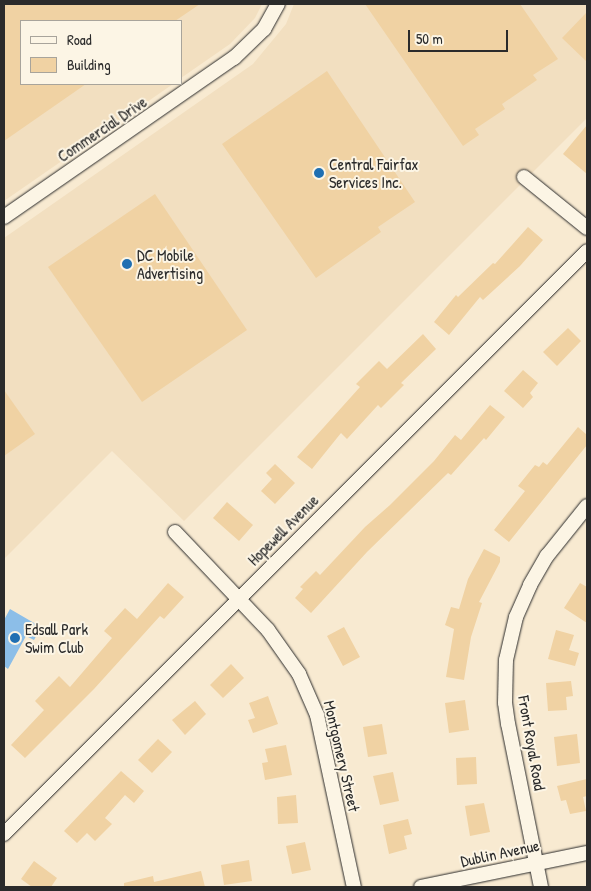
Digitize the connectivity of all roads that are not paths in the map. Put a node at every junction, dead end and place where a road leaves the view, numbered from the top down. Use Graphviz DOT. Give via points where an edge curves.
graph roads {
  1 [pos="278,4"];
  2 [pos="524,177"];
  3 [pos="4,217"];
  4 [pos="587,228"];
  5 [pos="587,251"];
  6 [pos="587,506"];
  7 [pos="175,532"];
  8 [pos="240,599"];
  9 [pos="4,834"];
  10 [pos="587,853"];
  11 [pos="536,863"];
  12 [pos="354,887"];
  13 [pos="421,887"];
  14 [pos="541,887"];
  1 -- 3 [label="street, Commercial Drive" via="264,29 234,58"];
  2 -- 4 [label="street"];
  5 -- 8 [label="street, Hopewell Avenue"];
  6 -- 11 [label="street, Front Royal Road" via="547,556 530,584 516,617 506,660 505,704"];
  7 -- 8 [label="street, Montgomery Street"];
  8 -- 9 [label="street, Hopewell Avenue"];
  8 -- 12 [label="street, Montgomery Street" via="284,650 310,698 323,741"];
  10 -- 11 [label="street, Dublin Avenue"];
  11 -- 13 [label="street, Dublin Avenue"];
  11 -- 14 [label="street, Front Royal Road"];
}
